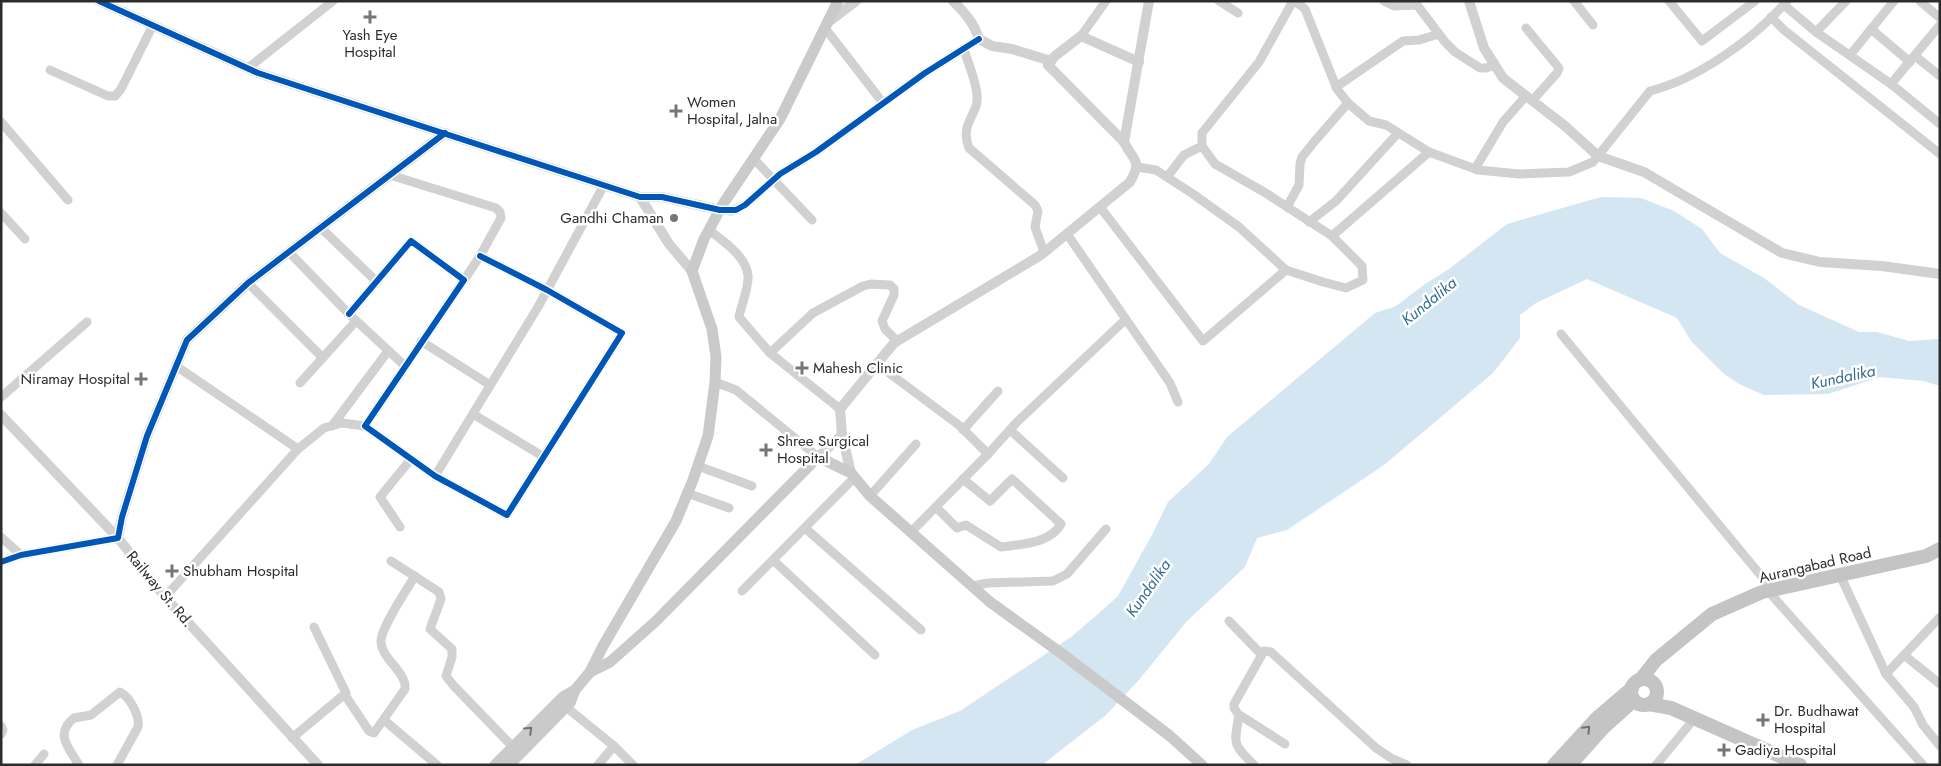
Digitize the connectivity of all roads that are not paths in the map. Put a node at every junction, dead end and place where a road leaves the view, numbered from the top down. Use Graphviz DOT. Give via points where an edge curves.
graph roads {
  1 [pos="99,1"];
  2 [pos="333,1"];
  3 [pos="838,1"];
  4 [pos="856,1"];
  5 [pos="953,1"];
  6 [pos="1106,1"];
  7 [pos="1149,1"];
  8 [pos="1219,1"];
  9 [pos="1294,1"];
  10 [pos="1384,1"];
  11 [pos="1470,1"];
  12 [pos="1574,1"];
  13 [pos="1670,1"];
  14 [pos="1755,1"];
  15 [pos="1846,1"];
  16 [pos="1894,1"];
  17 [pos="1920,1"];
  18 [pos="1785,3"];
  19 [pos="1238,13"];
  20 [pos="1770,17"];
  21 [pos="1940,18"];
  22 [pos="153,25"];
  23 [pos="1940,25"];
  24 [pos="826,26"];
  25 [pos="1593,26"];
  26 [pos="1526,28"];
  27 [pos="1871,29"];
  28 [pos="1816,32"];
  29 [pos="1438,34"];
  30 [pos="1081,36"];
  31 [pos="979,39"];
  32 [pos="964,49"];
  33 [pos="1850,55"];
  34 [pos="1912,59"];
  35 [pos="1051,61"];
  36 [pos="1139,62"];
  37 [pos="1494,65"];
  38 [pos="248,68"];
  39 [pos="50,70"];
  40 [pos="1940,76"];
  41 [pos="1891,84"];
  42 [pos="1336,87"];
  43 [pos="1529,99"];
  44 [pos="883,103"];
  45 [pos="1348,103"];
  46 [pos="1,122"];
  47 [pos="1940,124"];
  48 [pos="445,133"];
  49 [pos="1398,133"];
  50 [pos="1124,142"];
  51 [pos="1202,146"];
  52 [pos="1429,152"];
  53 [pos="1940,154"];
  54 [pos="1598,156"];
  55 [pos="754,159"];
  56 [pos="1137,167"];
  57 [pos="1474,169"];
  58 [pos="390,175"];
  59 [pos="1167,177"];
  60 [pos="775,179"];
  61 [pos="604,185"];
  62 [pos="640,197"];
  63 [pos="68,200"];
  64 [pos="1100,207"];
  65 [pos="1287,207"];
  66 [pos="720,210"];
  67 [pos="1,213"];
  68 [pos="812,220"];
  69 [pos="1310,222"];
  70 [pos="320,227"];
  71 [pos="709,230"];
  72 [pos="1067,234"];
  73 [pos="1332,236"];
  74 [pos="24,239"];
  75 [pos="289,252"];
  76 [pos="1044,252"];
  77 [pos="480,256"];
  78 [pos="1286,270"];
  79 [pos="692,271"];
  80 [pos="1940,274"];
  81 [pos="464,280"];
  82 [pos="377,282"];
  83 [pos="248,283"];
  84 [pos="547,290"];
  85 [pos="349,314"];
  86 [pos="1125,320"];
  87 [pos="356,321"];
  88 [pos="87,322"];
  89 [pos="1561,334"];
  90 [pos="421,341"];
  91 [pos="897,341"];
  92 [pos="388,351"];
  93 [pos="770,353"];
  94 [pos="323,358"];
  95 [pos="877,364"];
  96 [pos="176,366"];
  97 [pos="405,366"];
  98 [pos="715,382"];
  99 [pos="300,383"];
  100 [pos="490,384"];
  101 [pos="998,391"];
  102 [pos="1,397"];
  103 [pos="1178,402"];
  104 [pos="840,409"];
  105 [pos="473,414"];
  106 [pos="1,415"];
  107 [pos="332,426"];
  108 [pos="365,426"];
  109 [pos="964,430"];
  110 [pos="1010,430"];
  111 [pos="842,436"];
  112 [pos="916,444"];
  113 [pos="298,450"];
  114 [pos="988,454"];
  115 [pos="544,457"];
  116 [pos="818,458"];
  117 [pos="411,459"];
  118 [pos="698,466"];
  119 [pos="852,475"];
  120 [pos="435,476"];
  121 [pos="1063,478"];
  122 [pos="963,479"];
  123 [pos="752,486"];
  124 [pos="687,493"];
  125 [pos="870,496"];
  126 [pos="936,507"];
  127 [pos="729,508"];
  128 [pos="400,527"];
  129 [pos="805,528"];
  130 [pos="1106,529"];
  131 [pos="911,532"];
  132 [pos="1,537"];
  133 [pos="118,538"];
  134 [pos="1940,548"];
  135 [pos="21,555"];
  136 [pos="773,560"];
  137 [pos="391,561"];
  138 [pos="1,562"];
  139 [pos="1840,575"];
  140 [pos="415,576"];
  141 [pos="972,586"];
  142 [pos="1770,590"];
  143 [pos="742,592"];
  144 [pos="165,597"];
  145 [pos="1940,617"];
  146 [pos="1229,621"];
  147 [pos="314,627"];
  148 [pos="921,630"];
  149 [pos="1261,654"];
  150 [pos="875,655"];
  151 [pos="1904,655"];
  152 [pos="590,672"];
  153 [pos="1886,674"];
  154 [pos="1940,684"];
  155 [pos="1644,688"];
  156 [pos="574,690"];
  157 [pos="344,695"];
  158 [pos="566,706"];
  159 [pos="1671,708"];
  160 [pos="1239,715"];
  161 [pos="1694,719"];
  162 [pos="384,720"];
  163 [pos="1,726"];
  164 [pos="1,734"];
  165 [pos="292,738"];
  166 [pos="1284,744"];
  167 [pos="512,746"];
  168 [pos="614,746"];
  169 [pos="1940,746"];
  170 [pos="44,754"];
  171 [pos="35,765"];
  172 [pos="79,765"];
  173 [pos="117,765"];
  174 [pos="318,765"];
  175 [pos="437,765"];
  176 [pos="495,765"];
  177 [pos="509,765"];
  178 [pos="598,765"];
  179 [pos="633,765"];
  180 [pos="1202,765"];
  181 [pos="1254,765"];
  182 [pos="1407,765"];
  183 [pos="1554,765"];
  184 [pos="1570,765"];
  185 [pos="1656,765"];
  186 [pos="1800,765"];
  187 [pos="1923,765"];
  1 -- 22 [label="street"];
  2 -- 38 [label="street"];
  3 -- 24 [label="main road"];
  4 -- 24 [label="street"];
  5 -- 31 [label="street" via="966,13"];
  6 -- 30 [label="street"];
  7 -- 36 [label="street"];
  8 -- 19 [label="street"];
  9 -- 42 [label="street" via="1305,9"];
  9 -- 51 [label="street" via="1259,62 1202,133"];
  10 -- 29 [label="street" via="1394,6 1417,5"];
  11 -- 37 [label="street" via="1484,48"];
  12 -- 25 [label="street"];
  13 -- 14 [label="street" via="1702,41"];
  15 -- 28 [label="street"];
  16 -- 27 [label="street"];
  17 -- 21 [label="street"];
  18 -- 20 [label="street"];
  18 -- 28 [label="street"];
  20 -- 53 [label="street"];
  20 -- 54 [label="street" via="1719,60 1650,91"];
  22 -- 38 [label="street"];
  22 -- 39 [label="street" via="121,88 113,97"];
  23 -- 34 [label="street"];
  24 -- 44 [label="street"];
  24 -- 55 [label="main road" via="780,119"];
  26 -- 43 [label="street" via="1559,68"];
  27 -- 33 [label="street"];
  27 -- 34 [label="street"];
  28 -- 33 [label="street"];
  29 -- 37 [label="street" via="1450,47 1480,68"];
  29 -- 42 [label="street" via="1403,41"];
  30 -- 35 [label="street"];
  30 -- 36 [label="street"];
  31 -- 32 [label="street"];
  31 -- 35 [label="street" via="992,46"];
  32 -- 44 [label="street"];
  32 -- 76 [label="street" via="977,96 965,134 969,148 1035,205 1038,211 1035,227"];
  33 -- 41 [label="street"];
  34 -- 40 [label="street"];
  34 -- 41 [label="street"];
  35 -- 50 [label="street" via="1048,65"];
  36 -- 50 [label="street"];
  37 -- 43 [label="street" via="1503,78"];
  38 -- 48 [label="street"];
  41 -- 47 [label="street"];
  42 -- 45 [label="street"];
  43 -- 54 [label="street"];
  43 -- 57 [label="street" via="1503,122"];
  44 -- 60 [label="street"];
  45 -- 49 [label="street" via="1369,121 1386,125"];
  45 -- 65 [label="street" via="1301,160 1299,185"];
  46 -- 63 [label="street"];
  48 -- 58 [label="street"];
  48 -- 61 [label="street"];
  49 -- 52 [label="street"];
  49 -- 69 [label="street" via="1336,202"];
  50 -- 56 [label="street"];
  51 -- 59 [label="street" via="1184,155"];
  51 -- 65 [label="street" via="1215,164"];
  52 -- 57 [label="street"];
  52 -- 73 [label="street"];
  54 -- 57 [label="street" via="1593,162 1569,172 1519,174"];
  54 -- 80 [label="street" via="1644,172 1782,253 1820,262"];
  55 -- 60 [label="street"];
  55 -- 66 [label="main road"];
  56 -- 59 [label="street" via="1156,170"];
  56 -- 64 [label="street" via="1130,182"];
  58 -- 70 [label="street"];
  58 -- 77 [label="street" via="499,210 501,218"];
  59 -- 78 [label="street" via="1239,227"];
  60 -- 66 [label="street" via="736,210"];
  60 -- 68 [label="street"];
  61 -- 62 [label="street"];
  61 -- 84 [label="street"];
  62 -- 66 [label="street" via="662,197"];
  62 -- 79 [label="street" via="669,244"];
  64 -- 72 [label="street"];
  64 -- 78 [label="street" via="1202,341"];
  65 -- 69 [label="street"];
  66 -- 71 [label="main road"];
  67 -- 74 [label="street"];
  69 -- 73 [label="street"];
  70 -- 75 [label="street"];
  70 -- 82 [label="street"];
  71 -- 79 [label="main road"];
  71 -- 93 [label="street" via="746,265 749,277 739,317"];
  72 -- 76 [label="street"];
  72 -- 86 [label="street"];
  73 -- 78 [label="street" via="1362,266 1363,280 1346,288"];
  75 -- 83 [label="street"];
  75 -- 85 [label="street"];
  76 -- 91 [label="street"];
  77 -- 81 [label="street"];
  77 -- 84 [label="street"];
  79 -- 98 [label="main road" via="712,329"];
  81 -- 82 [label="street" via="412,242"];
  81 -- 90 [label="street"];
  82 -- 85 [label="street"];
  83 -- 94 [label="street"];
  83 -- 96 [label="street" via="187,340"];
  84 -- 100 [label="street"];
  84 -- 115 [label="street" via="622,333"];
  85 -- 87 [label="street"];
  86 -- 103 [label="street" via="1170,383"];
  86 -- 110 [label="street"];
  87 -- 92 [label="street"];
  87 -- 94 [label="street"];
  88 -- 102 [label="street"];
  89 -- 142 [label="street"];
  90 -- 97 [label="street"];
  90 -- 100 [label="street"];
  91 -- 93 [label="street" via="882,321 894,289 890,284 871,284 813,313"];
  91 -- 95 [label="street"];
  92 -- 97 [label="street"];
  92 -- 107 [label="street"];
  93 -- 104 [label="street"];
  94 -- 99 [label="street"];
  95 -- 104 [label="street"];
  95 -- 109 [label="street"];
  96 -- 113 [label="street"];
  96 -- 133 [label="street" via="147,436"];
  97 -- 108 [label="street"];
  98 -- 116 [label="street" via="736,390"];
  98 -- 118 [label="main road" via="708,436"];
  100 -- 105 [label="street"];
  101 -- 109 [label="street"];
  104 -- 111 [label="street"];
  105 -- 115 [label="street"];
  105 -- 120 [label="street"];
  106 -- 133 [label="street, Railway St. Rd."];
  107 -- 108 [label="street" via="342,423"];
  107 -- 113 [label="street" via="324,428"];
  108 -- 117 [label="street"];
  109 -- 114 [label="street"];
  110 -- 114 [label="street"];
  110 -- 121 [label="street"];
  111 -- 116 [label="street"];
  111 -- 119 [label="street"];
  112 -- 125 [label="street"];
  113 -- 144 [label="street"];
  114 -- 122 [label="street"];
  115 -- 120 [label="street" via="507,515"];
  116 -- 119 [label="main road"];
  116 -- 152 [label="main road" via="655,622 610,662"];
  117 -- 120 [label="street"];
  117 -- 128 [label="street" via="380,497"];
  118 -- 123 [label="street"];
  118 -- 124 [label="main road"];
  119 -- 125 [label="main road"];
  119 -- 129 [label="street"];
  122 -- 126 [label="street"];
  122 -- 126 [label="street" via="990,501 1012,479 1061,524 1056,533 1038,540 1001,547 966,525 957,528"];
  124 -- 127 [label="street"];
  124 -- 152 [label="main road" via="676,521"];
  125 -- 131 [label="main road"];
  126 -- 131 [label="street"];
  129 -- 136 [label="street"];
  129 -- 148 [label="street"];
  130 -- 141 [label="street" via="1061,578"];
  131 -- 141 [label="main road"];
  132 -- 135 [label="street"];
  133 -- 135 [label="street"];
  133 -- 144 [label="street, Railway St. Rd."];
  134 -- 139 [label="main road, Aurangabad Road" via="1926,556"];
  135 -- 138 [label="street"];
  136 -- 143 [label="street"];
  136 -- 150 [label="street"];
  137 -- 140 [label="street"];
  139 -- 142 [label="main road, Aurangabad Road"];
  139 -- 153 [label="street"];
  140 -- 162 [label="street" via="382,635 384,652 406,685"];
  140 -- 167 [label="street" via="441,595 430,629 452,649 446,676"];
  141 -- 180 [label="main road" via="1170,736"];
  142 -- 155 [label="main road, Aurangabad Road" via="1712,614 1656,660"];
  142 -- 187 [label="street"];
  144 -- 165 [label="street, Railway St. Rd."];
  145 -- 151 [label="street"];
  146 -- 149 [label="street"];
  147 -- 157 [label="street" via="346,692"];
  149 -- 160 [label="street" via="1234,704"];
  149 -- 182 [label="street" via="1271,652 1376,748"];
  151 -- 153 [label="street"];
  151 -- 154 [label="street"];
  152 -- 156 [label="main road"];
  153 -- 169 [label="street" via="1914,707"];
  155 -- 159 [label="main road"];
  155 -- 159 [label="main road" via="1655,699 1649,704"];
  183 -- 155 [label="main road, Aurangabad Road, one-way" via="1597,718"];
  155 -- 184 [label="main road, Aurangabad Road"];
  156 -- 158 [label="main road"];
  167 -- 156 [label="main road, one-way"];
  157 -- 162 [label="street" via="372,733"];
  157 -- 165 [label="street"];
  158 -- 168 [label="street"];
  158 -- 177 [label="main road"];
  159 -- 161 [label="main road"];
  160 -- 166 [label="street"];
  160 -- 181 [label="street" via="1236,746"];
  161 -- 185 [label="street"];
  161 -- 186 [label="main road"];
  162 -- 175 [label="street"];
  163 -- 164 [label="street"];
  165 -- 174 [label="street, Railway St. Rd."];
  167 -- 176 [label="main road"];
  168 -- 178 [label="street"];
  168 -- 179 [label="street"];
  170 -- 171 [label="street"];
  172 -- 173 [label="street" via="64,741 66,727 74,718 91,715 120,692 126,696 139,722"];
}
